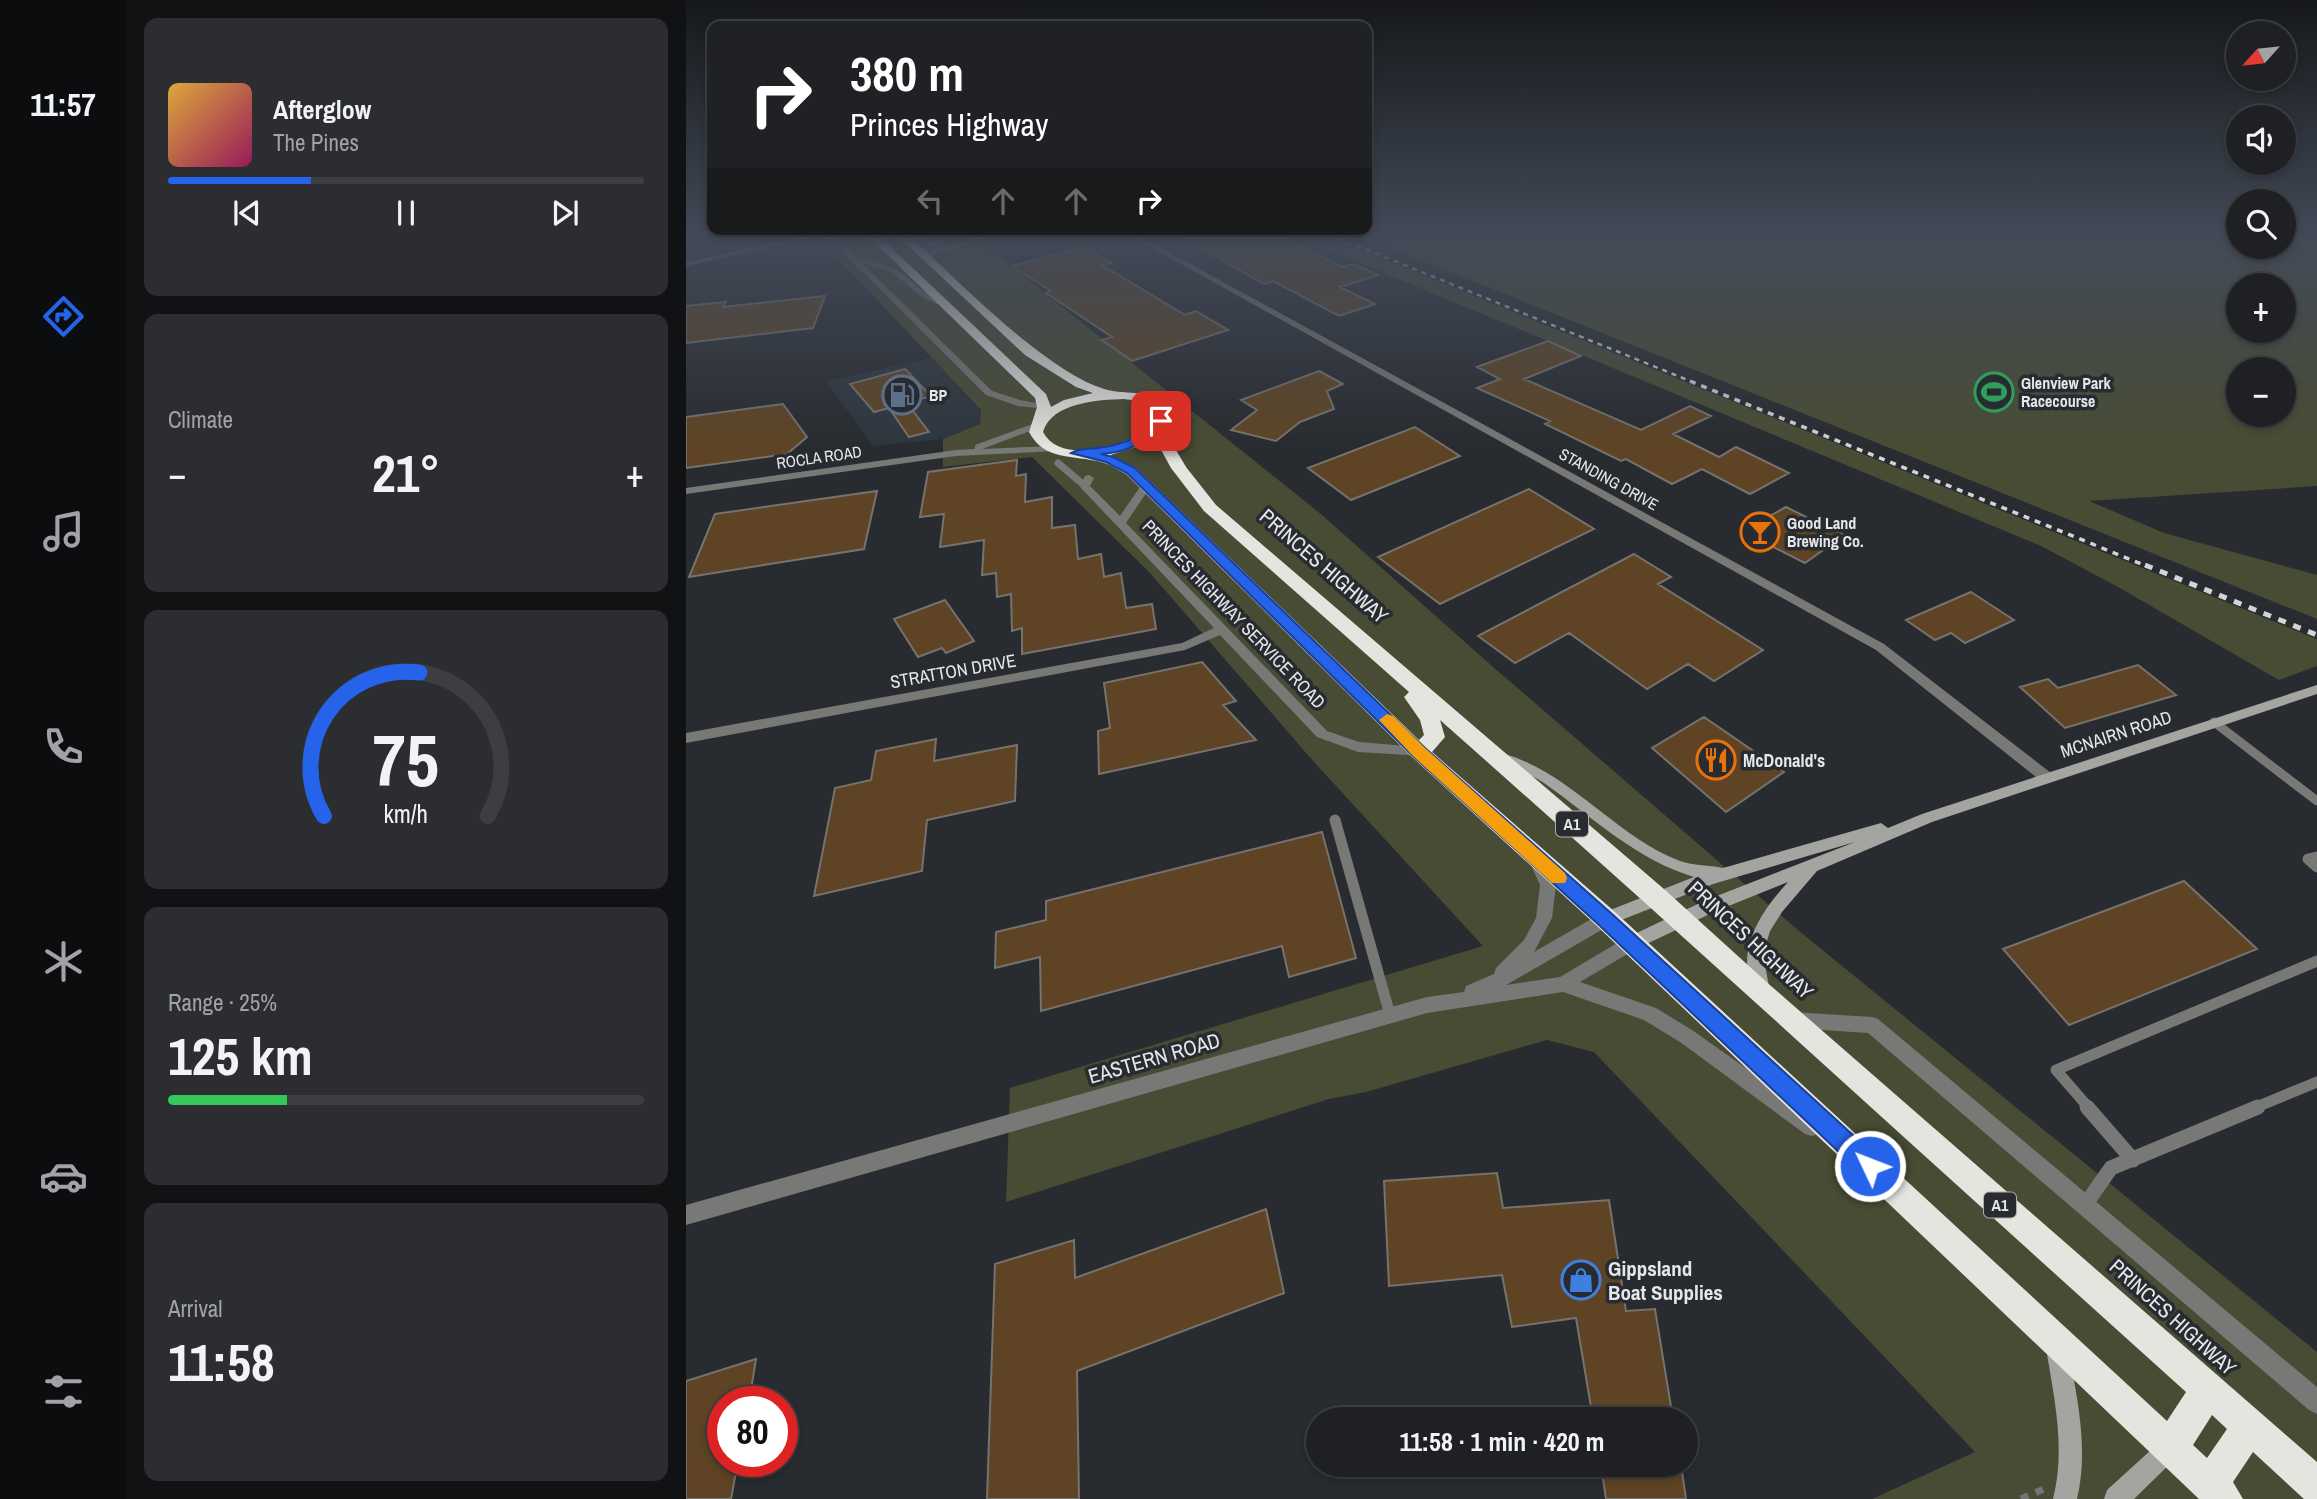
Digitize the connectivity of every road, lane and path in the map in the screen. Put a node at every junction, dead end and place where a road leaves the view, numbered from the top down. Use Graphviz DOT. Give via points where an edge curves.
graph roads {
  1 [pos="903,308"];
  2 [pos="949,308"];
  3 [pos="982,308"];
  4 [pos="1264,308"];
  5 [pos="1110,395"];
  6 [pos="1041,417"];
  7 [pos="1157,429"];
  8 [pos="956,453"];
  9 [pos="1077,453"];
  10 [pos="1055,456"];
  11 [pos="1087,482"];
  12 [pos="1146,486"];
  13 [pos="686,491"];
  14 [pos="1120,524"];
  15 [pos="1223,629"];
  16 [pos="1394,669"];
  17 [pos="2317,689"];
  18 [pos="2214,722"];
  19 [pos="686,738"];
  20 [pos="1488,751"];
  21 [pos="1419,752"];
  22 [pos="2046,777"];
  23 [pos="2317,801"];
  24 [pos="1927,817"];
  25 [pos="1335,820"];
  26 [pos="2317,857"];
  27 [pos="1535,858"];
  28 [pos="1812,866"];
  29 [pos="1748,867"];
  30 [pos="2317,867"];
  31 [pos="1656,896"];
  32 [pos="1606,919"];
  33 [pos="1680,919"];
  34 [pos="1630,944"];
  35 [pos="2317,961"];
  36 [pos="1563,984"];
  37 [pos="1489,986"];
  38 [pos="1762,994"];
  39 [pos="1427,1005"];
  40 [pos="1390,1015"];
  41 [pos="1791,1020"];
  42 [pos="2317,1082"];
  43 [pos="2133,1160"];
  44 [pos="1870,1166"];
  45 [pos="2085,1205"];
  46 [pos="686,1215"];
  47 [pos="2055,1340"];
  48 [pos="2208,1390"];
  49 [pos="2317,1402"];
  50 [pos="2249,1427"];
  51 [pos="2170,1448"];
  52 [pos="2317,1486"];
  53 [pos="2212,1494"];
  54 [pos="2065,1499"];
  55 [pos="2116,1499"];
  1 -- 6 [label="street" via="989,393"];
  2 -- 6 [label="highway" via="1041,397"];
  3 -- 5 [label="highway, PRINCES HIGHWAY / A1" via="1030,352 1081,384"];
  4 -- 22 [label="street, STANDING DRIVE" via="1880,646"];
  5 -- 6 [label="highway, PRINCES HIGHWAY / A1" via="1069,403"];
  5 -- 7 [label="highway, PRINCES HIGHWAY / A1" via="1150,401 1162,413"];
  6 -- 8 [label="street, ROCLA ROAD"];
  6 -- 10 [label="highway" via="1038,439"];
  7 -- 9 [label="highway" via="1115,450"];
  7 -- 16 [label="highway, PRINCES HIGHWAY / A1" via="1210,508"];
  8 -- 10 [label="street, ROCLA ROAD"];
  8 -- 13 [label="street, ROCLA ROAD"];
  9 -- 10 [label="highway"];
  9 -- 12 [label="highway" via="1109,459"];
  10 -- 11 [label="lane"];
  11 -- 14 [label="street, PRINCES HIGHWAY SERVICE ROAD"];
  12 -- 14 [label="street"];
  12 -- 21 [label="highway"];
  14 -- 15 [label="street, PRINCES HIGHWAY SERVICE ROAD"];
  15 -- 19 [label="street, STRATTON DRIVE" via="1185,646"];
  15 -- 21 [label="street, PRINCES HIGHWAY SERVICE ROAD" via="1322,734 1358,747"];
  16 -- 20 [label="highway, PRINCES HIGHWAY / A1"];
  16 -- 21 [label="highway" via="1430,719 1435,737"];
  17 -- 18 [label="street, MCNAIRN ROAD"];
  18 -- 22 [label="street, MCNAIRN ROAD"];
  18 -- 23 [label="lane"];
  20 -- 29 [label="street" via="1548,778 1612,829 1664,859 1714,873"];
  20 -- 31 [label="highway, PRINCES HIGHWAY / A1"];
  21 -- 27 [label="highway"];
  22 -- 24 [label="street, MCNAIRN ROAD"];
  24 -- 28 [label="street, MCNAIRN ROAD"];
  24 -- 29 [label="street, MCNAIRN ROAD"];
  25 -- 40 [label="lane"];
  26 -- 30 [label="lane" via="2308,859"];
  27 -- 32 [label="highway"];
  27 -- 37 [label="street" via="1548,885 1544,918 1530,945"];
  28 -- 33 [label="street, MCNAIRN ROAD"];
  28 -- 38 [label="street" via="1765,921 1758,936 1755,957"];
  29 -- 31 [label="street, MCNAIRN ROAD"];
  31 -- 32 [label="street, MCNAIRN ROAD"];
  31 -- 33 [label="highway, PRINCES HIGHWAY / A1"];
  32 -- 34 [label="highway"];
  32 -- 37 [label="street"];
  33 -- 34 [label="street, MCNAIRN ROAD"];
  33 -- 38 [label="highway, PRINCES HIGHWAY / A1"];
  34 -- 36 [label="street, EASTERN ROAD"];
  34 -- 44 [label="highway"];
  35 -- 43 [label="lane" via="2056,1070"];
  36 -- 39 [label="street, EASTERN ROAD"];
  36 -- 44 [label="street" via="1650,1014"];
  37 -- 39 [label="street"];
  38 -- 41 [label="highway, PRINCES HIGHWAY / A1"];
  39 -- 40 [label="street, EASTERN ROAD"];
  40 -- 46 [label="street, EASTERN ROAD"];
  41 -- 45 [label="street" via="1872,1026"];
  41 -- 48 [label="highway, PRINCES HIGHWAY / A1"];
  42 -- 43 [label="lane"];
  43 -- 45 [label="lane" via="2112,1168"];
  44 -- 47 [label="highway"];
  45 -- 49 [label="street"];
  47 -- 51 [label="highway"];
  47 -- 54 [label="street" via="2067,1412 2071,1476"];
  48 -- 50 [label="highway, PRINCES HIGHWAY / A1"];
  48 -- 51 [label="highway"];
  50 -- 52 [label="highway, PRINCES HIGHWAY"];
  50 -- 53 [label="highway"];
  51 -- 53 [label="highway"];
  51 -- 55 [label="street"];
}
